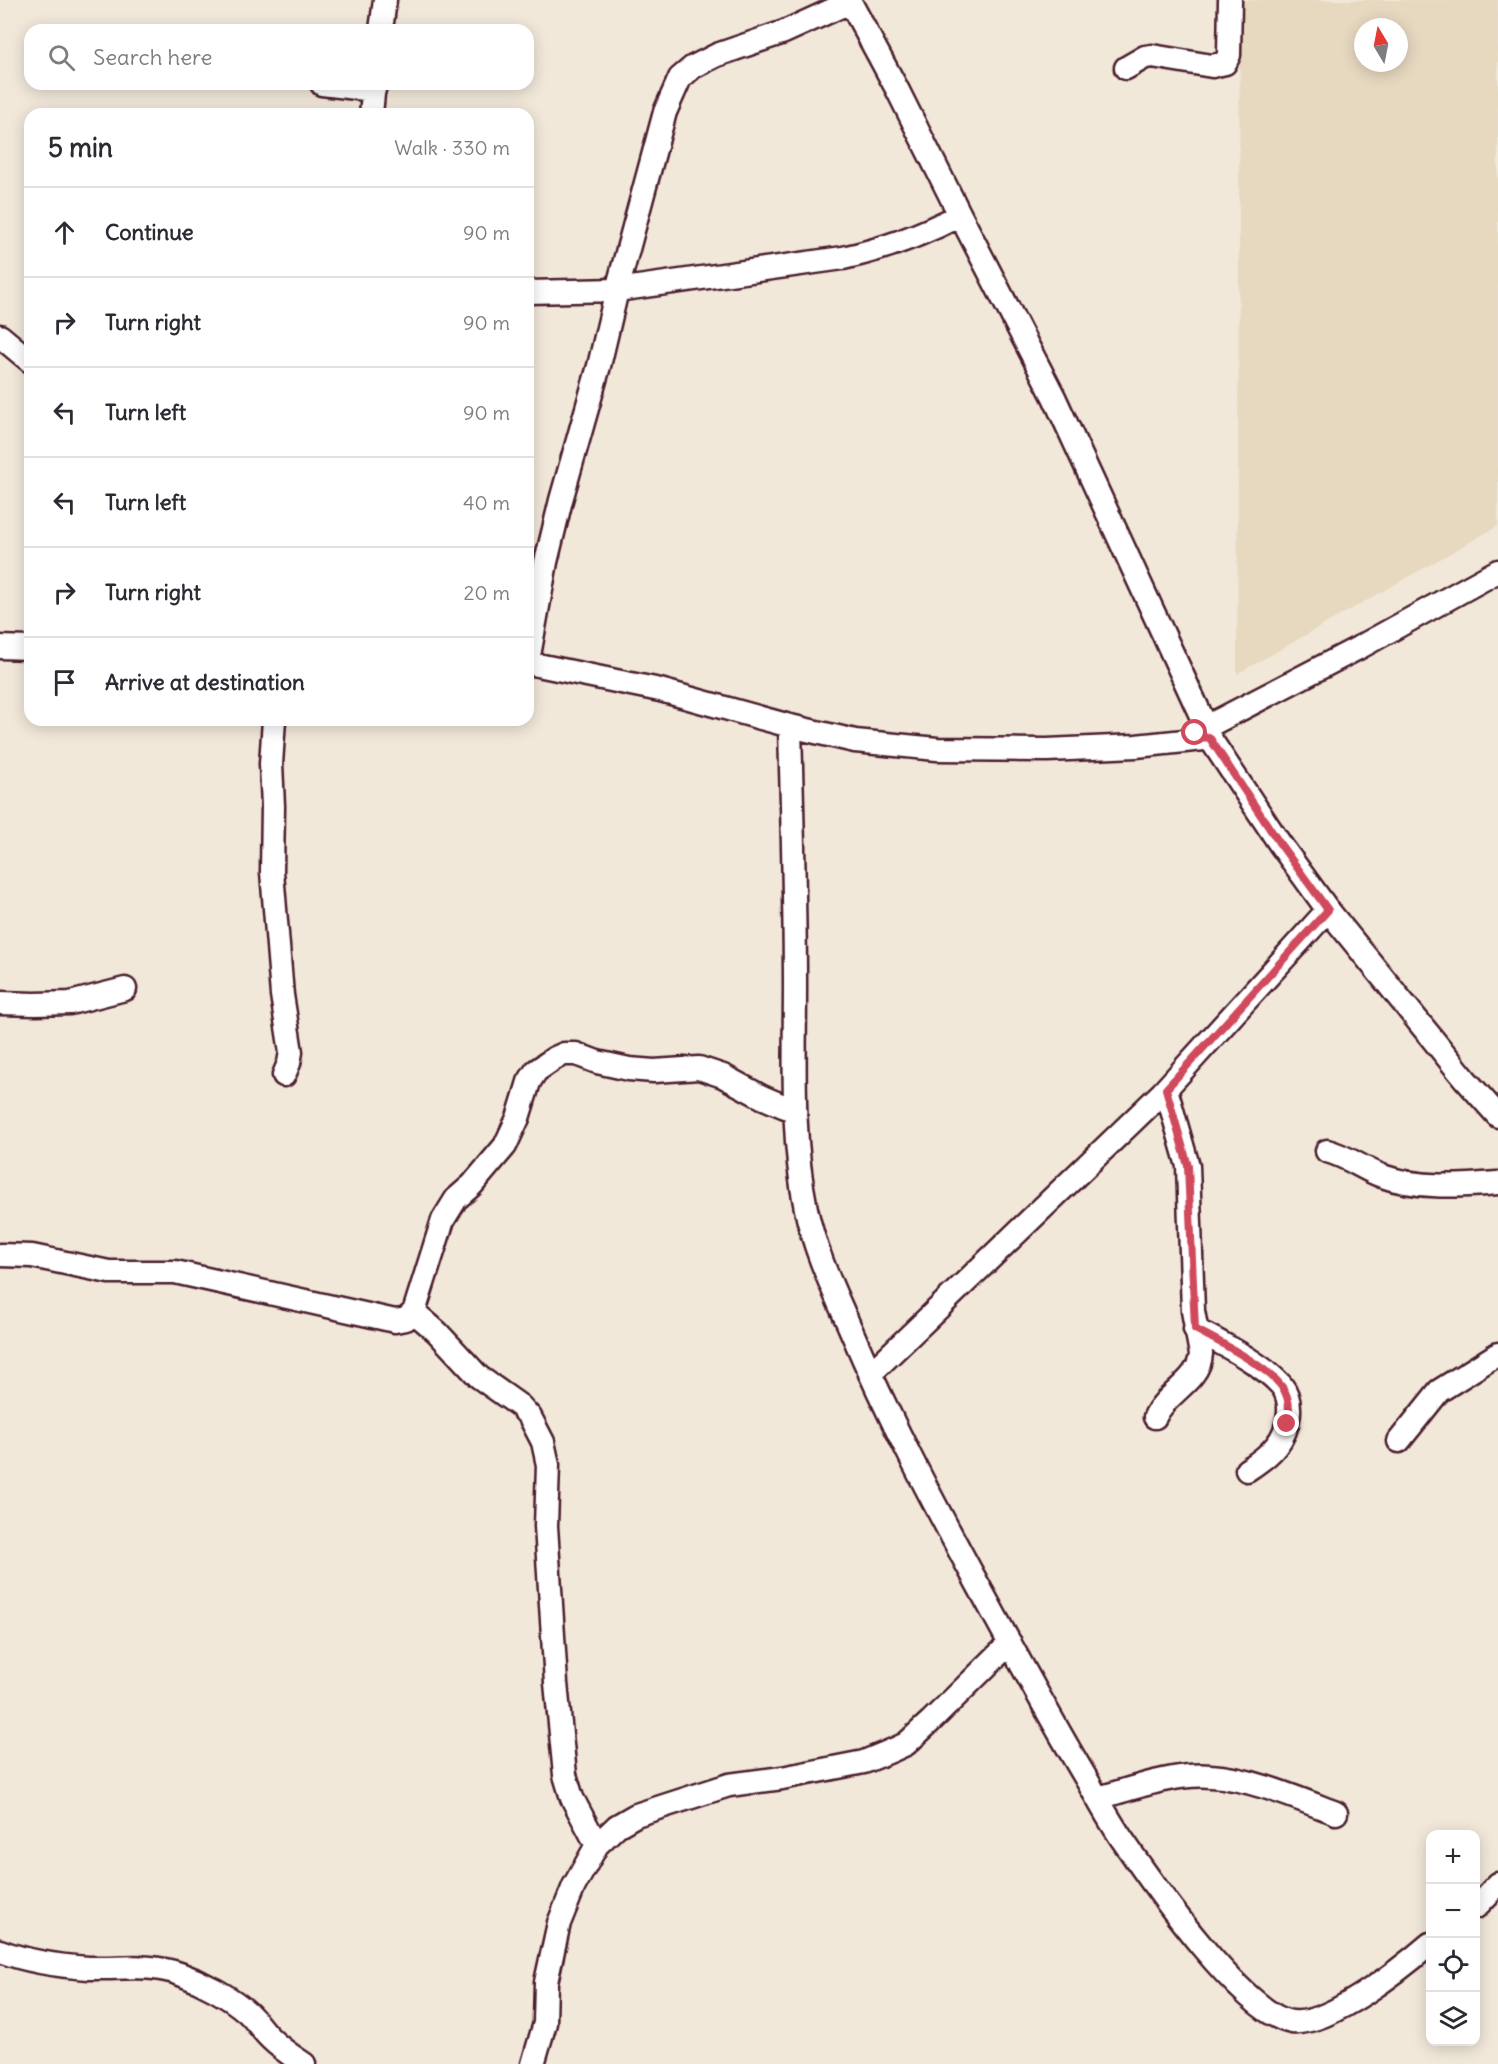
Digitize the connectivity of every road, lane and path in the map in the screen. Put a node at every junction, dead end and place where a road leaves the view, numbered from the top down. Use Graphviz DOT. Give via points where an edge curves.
graph roads {
  1 [pos="385,0"];
  2 [pos="1230,0"];
  3 [pos="849,1"];
  4 [pos="382,24"];
  5 [pos="1126,68"];
  6 [pos="374,90"];
  7 [pos="372,108"];
  8 [pos="960,215"];
  9 [pos="617,290"];
  10 [pos="534,292"];
  11 [pos="0,336"];
  12 [pos="24,356"];
  13 [pos="1498,571"];
  14 [pos="534,629"];
  15 [pos="0,647"];
  16 [pos="24,648"];
  17 [pos="534,663"];
  18 [pos="274,726"];
  19 [pos="790,726"];
  20 [pos="1204,729"];
  21 [pos="1328,910"];
  22 [pos="125,989"];
  23 [pos="0,1003"];
  24 [pos="284,1075"];
  25 [pos="1166,1089"];
  26 [pos="795,1111"];
  27 [pos="1498,1116"];
  28 [pos="1327,1151"];
  29 [pos="1498,1183"];
  30 [pos="0,1255"];
  31 [pos="414,1312"];
  32 [pos="1195,1329"];
  33 [pos="1498,1354"];
  34 [pos="870,1374"];
  35 [pos="1155,1417"];
  36 [pos="1400,1441"];
  37 [pos="1247,1470"];
  38 [pos="1010,1643"];
  39 [pos="1098,1798"];
  40 [pos="1336,1813"];
  41 [pos="597,1845"];
  42 [pos="1498,1884"];
  43 [pos="1480,1903"];
  44 [pos="1426,1948"];
  45 [pos="0,1951"];
  46 [pos="304,2064"];
  47 [pos="533,2064"];
  1 -- 4 [label="street"];
  2 -- 5 [label="street" via="1229,55 1225,63 1212,66 1152,56"];
  3 -- 8 [label="street"];
  3 -- 9 [label="street" via="784,32 717,55 680,78 665,112"];
  6 -- 7 [label="street"];
  8 -- 9 [label="street" via="880,250"];
  8 -- 20 [label="street" via="1054,397"];
  9 -- 10 [label="street"];
  9 -- 14 [label="street" via="558,510"];
  11 -- 12 [label="street"];
  13 -- 20 [label="street"];
  15 -- 16 [label="street"];
  17 -- 19 [label="street" via="660,690"];
  18 -- 24 [label="street" via="272,872 291,1052"];
  19 -- 20 [label="street" via="855,741 937,749 1047,750 1136,746"];
  19 -- 26 [label="street"];
  20 -- 21 [label="street"];
  21 -- 25 [label="street"];
  21 -- 27 [label="street"];
  22 -- 23 [label="street" via="70,1003"];
  25 -- 32 [label="street" via="1188,1166"];
  25 -- 34 [label="street"];
  26 -- 31 [label="street" via="699,1068 654,1071 629,1069 576,1054 555,1058 536,1071 529,1082 505,1146 456,1199 443,1220"];
  26 -- 34 [label="street" via="806,1210 822,1262"];
  28 -- 29 [label="street" via="1407,1182"];
  30 -- 31 [label="street" via="32,1256 109,1272 175,1272 395,1321"];
  31 -- 41 [label="street" via="479,1377 520,1406 543,1442 548,1465 547,1537 565,1775 572,1798"];
  32 -- 35 [label="street" via="1200,1361"];
  32 -- 37 [label="street" via="1242,1355 1286,1394 1289,1415 1283,1435 1266,1458"];
  33 -- 36 [label="street" via="1439,1391"];
  34 -- 38 [label="street" via="930,1496"];
  38 -- 39 [label="street"];
  38 -- 41 [label="street" via="906,1744 864,1762 729,1785 636,1815"];
  39 -- 40 [label="street" via="1182,1777 1212,1776 1243,1781"];
  39 -- 44 [label="street" via="1180,1921 1246,1995 1270,2014 1291,2022 1321,2017 1368,1990"];
  41 -- 47 [label="street" via="559,1923 546,1982 545,2023"];
  42 -- 43 [label="street"];
  45 -- 46 [label="street" via="41,1963 91,1968 142,1966 180,1974 238,2004 285,2052"];
}
